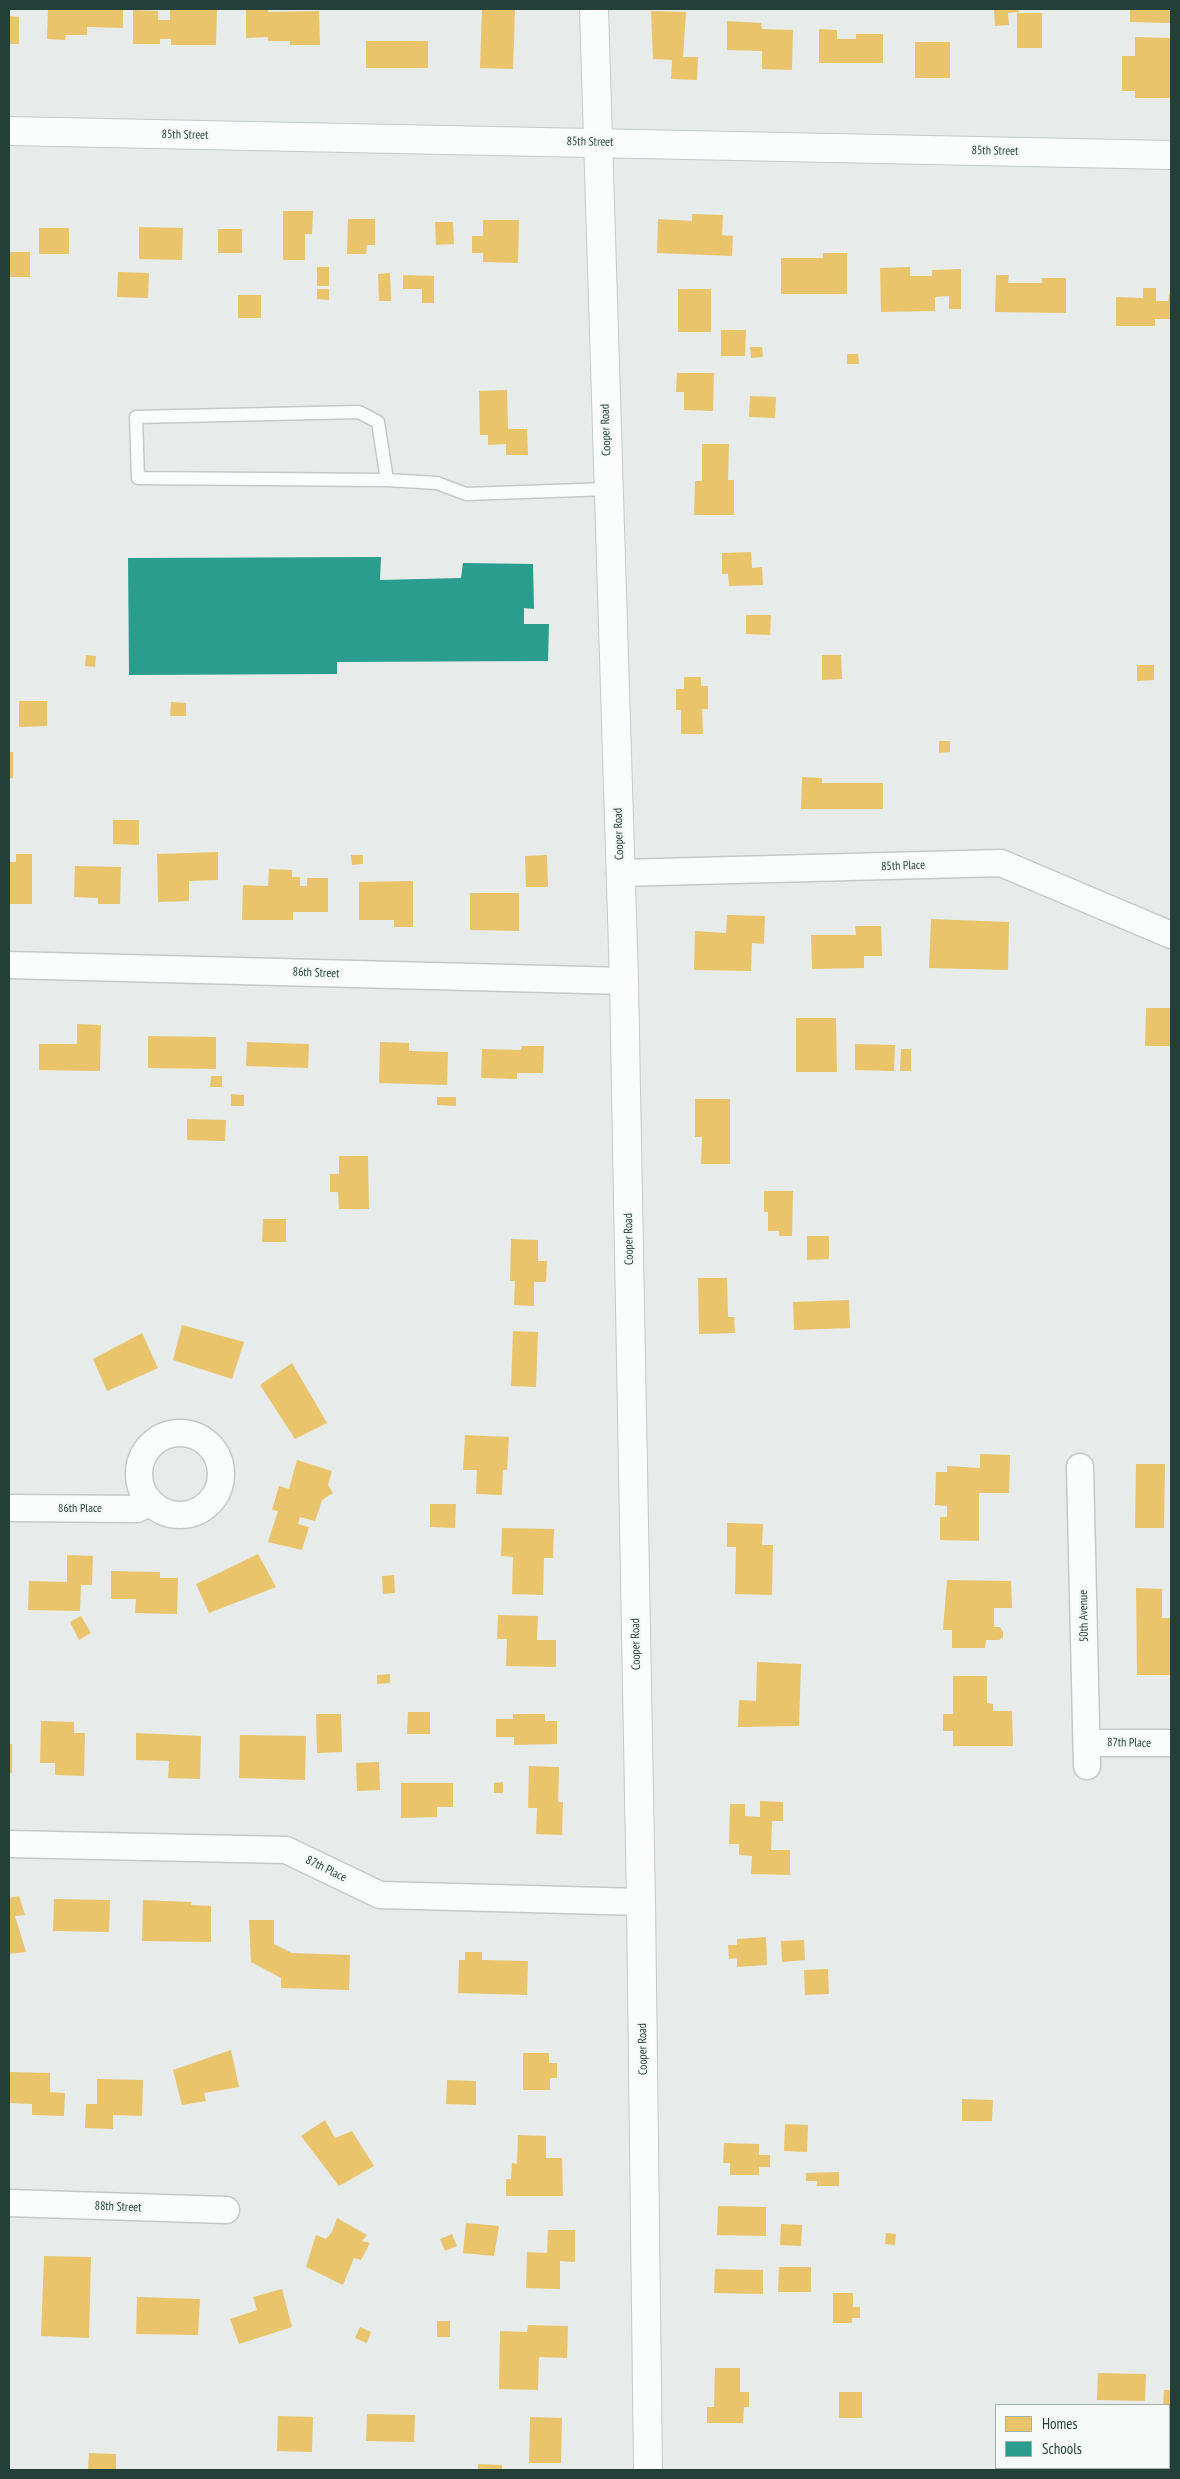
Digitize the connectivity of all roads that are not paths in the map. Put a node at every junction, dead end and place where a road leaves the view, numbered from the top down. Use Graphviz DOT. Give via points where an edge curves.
graph roads {
  1 [pos="594,9"];
  2 [pos="9,131"];
  3 [pos="598,142"];
  4 [pos="1171,155"];
  5 [pos="386,480"];
  6 [pos="608,489"];
  7 [pos="620,874"];
  8 [pos="1171,935"];
  9 [pos="9,965"];
  10 [pos="624,981"];
  11 [pos="1080,1467"];
  12 [pos="150,1502"];
  13 [pos="9,1508"];
  14 [pos="1171,1743"];
  15 [pos="1087,1754"];
  16 [pos="9,1844"];
  17 [pos="641,1902"];
  18 [pos="9,2203"];
  19 [pos="226,2210"];
  20 [pos="648,2470"];
  1 -- 3 [label="street, Cooper Road"];
  2 -- 3 [label="street, 85th Street"];
  3 -- 4 [label="street, 85th Street"];
  3 -- 6 [label="street, Cooper Road"];
  5 -- 5 [label="lane" via="378,422 359,412 136,417 138,478"];
  5 -- 6 [label="lane" via="437,483 466,494"];
  6 -- 7 [label="street, Cooper Road"];
  7 -- 8 [label="street, 85th Place" via="1001,863"];
  7 -- 10 [label="street, Cooper Road"];
  9 -- 10 [label="street, 86th Street"];
  10 -- 17 [label="street, Cooper Road"];
  11 -- 15 [label="street, 50th Avenue"];
  12 -- 13 [label="street, 86th Place" via="137,1509"];
  14 -- 15 [label="street, 87th Place"];
  16 -- 17 [label="street, 87th Place" via="286,1850 380,1896"];
  17 -- 20 [label="street, Cooper Road"];
  18 -- 19 [label="street, 88th Street"];
}
